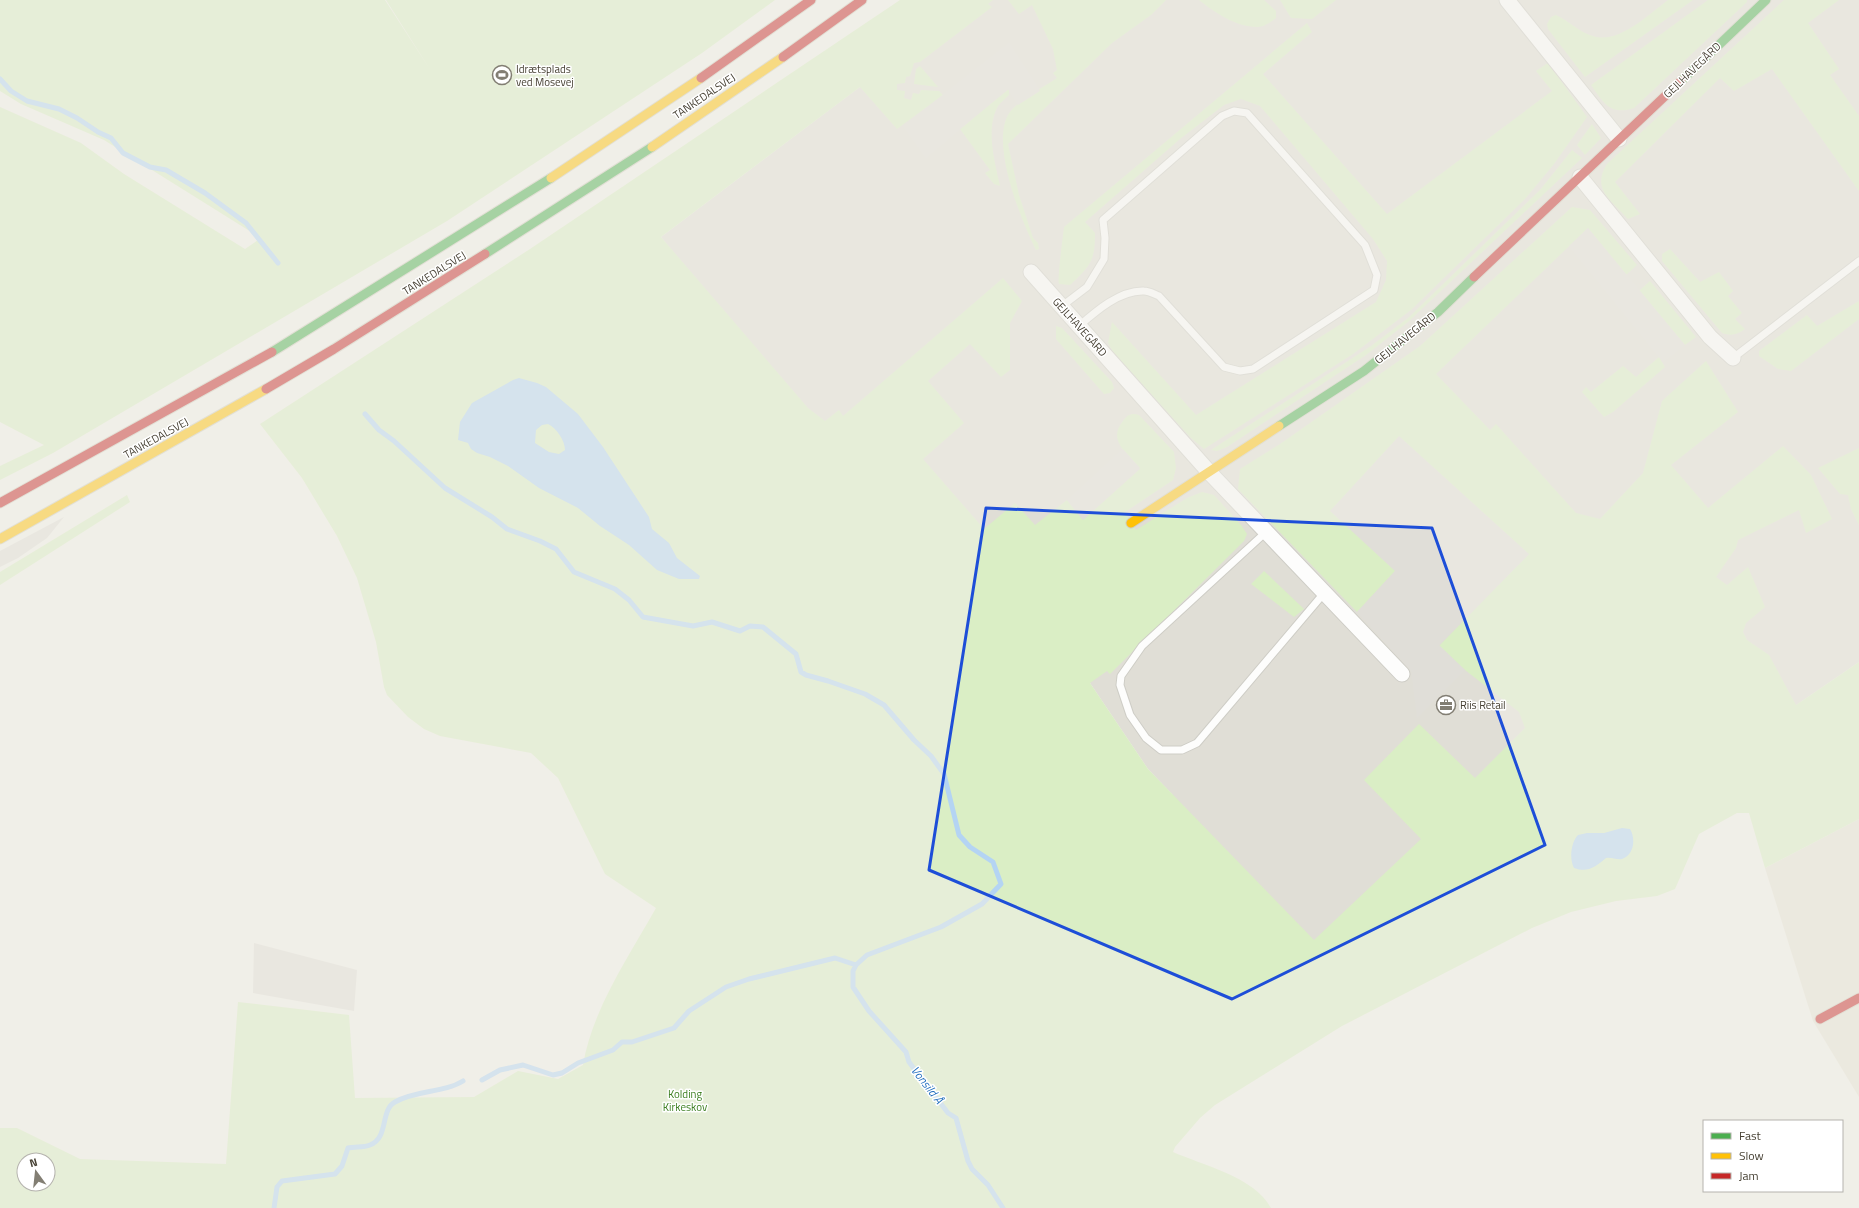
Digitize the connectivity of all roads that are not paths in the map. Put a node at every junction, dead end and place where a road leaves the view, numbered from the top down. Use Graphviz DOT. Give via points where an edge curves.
graph roads {
  1 [pos="811,0"];
  2 [pos="862,0"];
  3 [pos="1507,0"];
  4 [pos="1766,0"];
  5 [pos="1619,139"];
  6 [pos="1580,177"];
  7 [pos="1859,261"];
  8 [pos="1031,272"];
  9 [pos="1062,306"];
  10 [pos="1079,326"];
  11 [pos="1733,358"];
  12 [pos="1209,472"];
  13 [pos="0,503"];
  14 [pos="1131,522"];
  15 [pos="1266,532"];
  16 [pos="0,538"];
  17 [pos="1325,592"];
  18 [pos="1402,674"];
  19 [pos="1859,998"];
  20 [pos="1820,1019"];
  1 -- 13 [label="main road, TANKEDALSVEJ" via="718,67 545,182 286,343"];
  2 -- 16 [label="main road, TANKEDALSVEJ" via="808,40 605,178 334,349 231,410"];
  3 -- 5 [label="street"];
  4 -- 5 [label="main road, GEJLHAVEGÅRD"];
  5 -- 6 [label="main road, GEJLHAVEGÅRD"];
  6 -- 11 [label="street" via="1710,337"];
  6 -- 12 [label="main road, GEJLHAVEGÅRD" via="1438,312 1364,371"];
  7 -- 11 [label="lane"];
  8 -- 9 [label="street, GEJLHAVEGÅRD"];
  9 -- 10 [label="street, GEJLHAVEGÅRD"];
  9 -- 10 [label="lane" via="1087,287 1104,259 1103,220 1222,116 1234,111 1247,113 1364,245 1377,275 1374,290 1253,369 1240,371 1224,367 1159,296 1146,291 1132,292 1101,308"];
  10 -- 12 [label="street, GEJLHAVEGÅRD"];
  12 -- 14 [label="main road, GEJLHAVEGÅRD"];
  12 -- 15 [label="street, GEJLHAVEGÅRD"];
  15 -- 17 [label="street, GEJLHAVEGÅRD"];
  15 -- 17 [label="lane" via="1142,646 1121,676 1120,685 1130,715 1146,738 1161,750 1182,750 1197,743"];
  17 -- 18 [label="street, GEJLHAVEGÅRD"];
  19 -- 20 [label="main road"];
}
